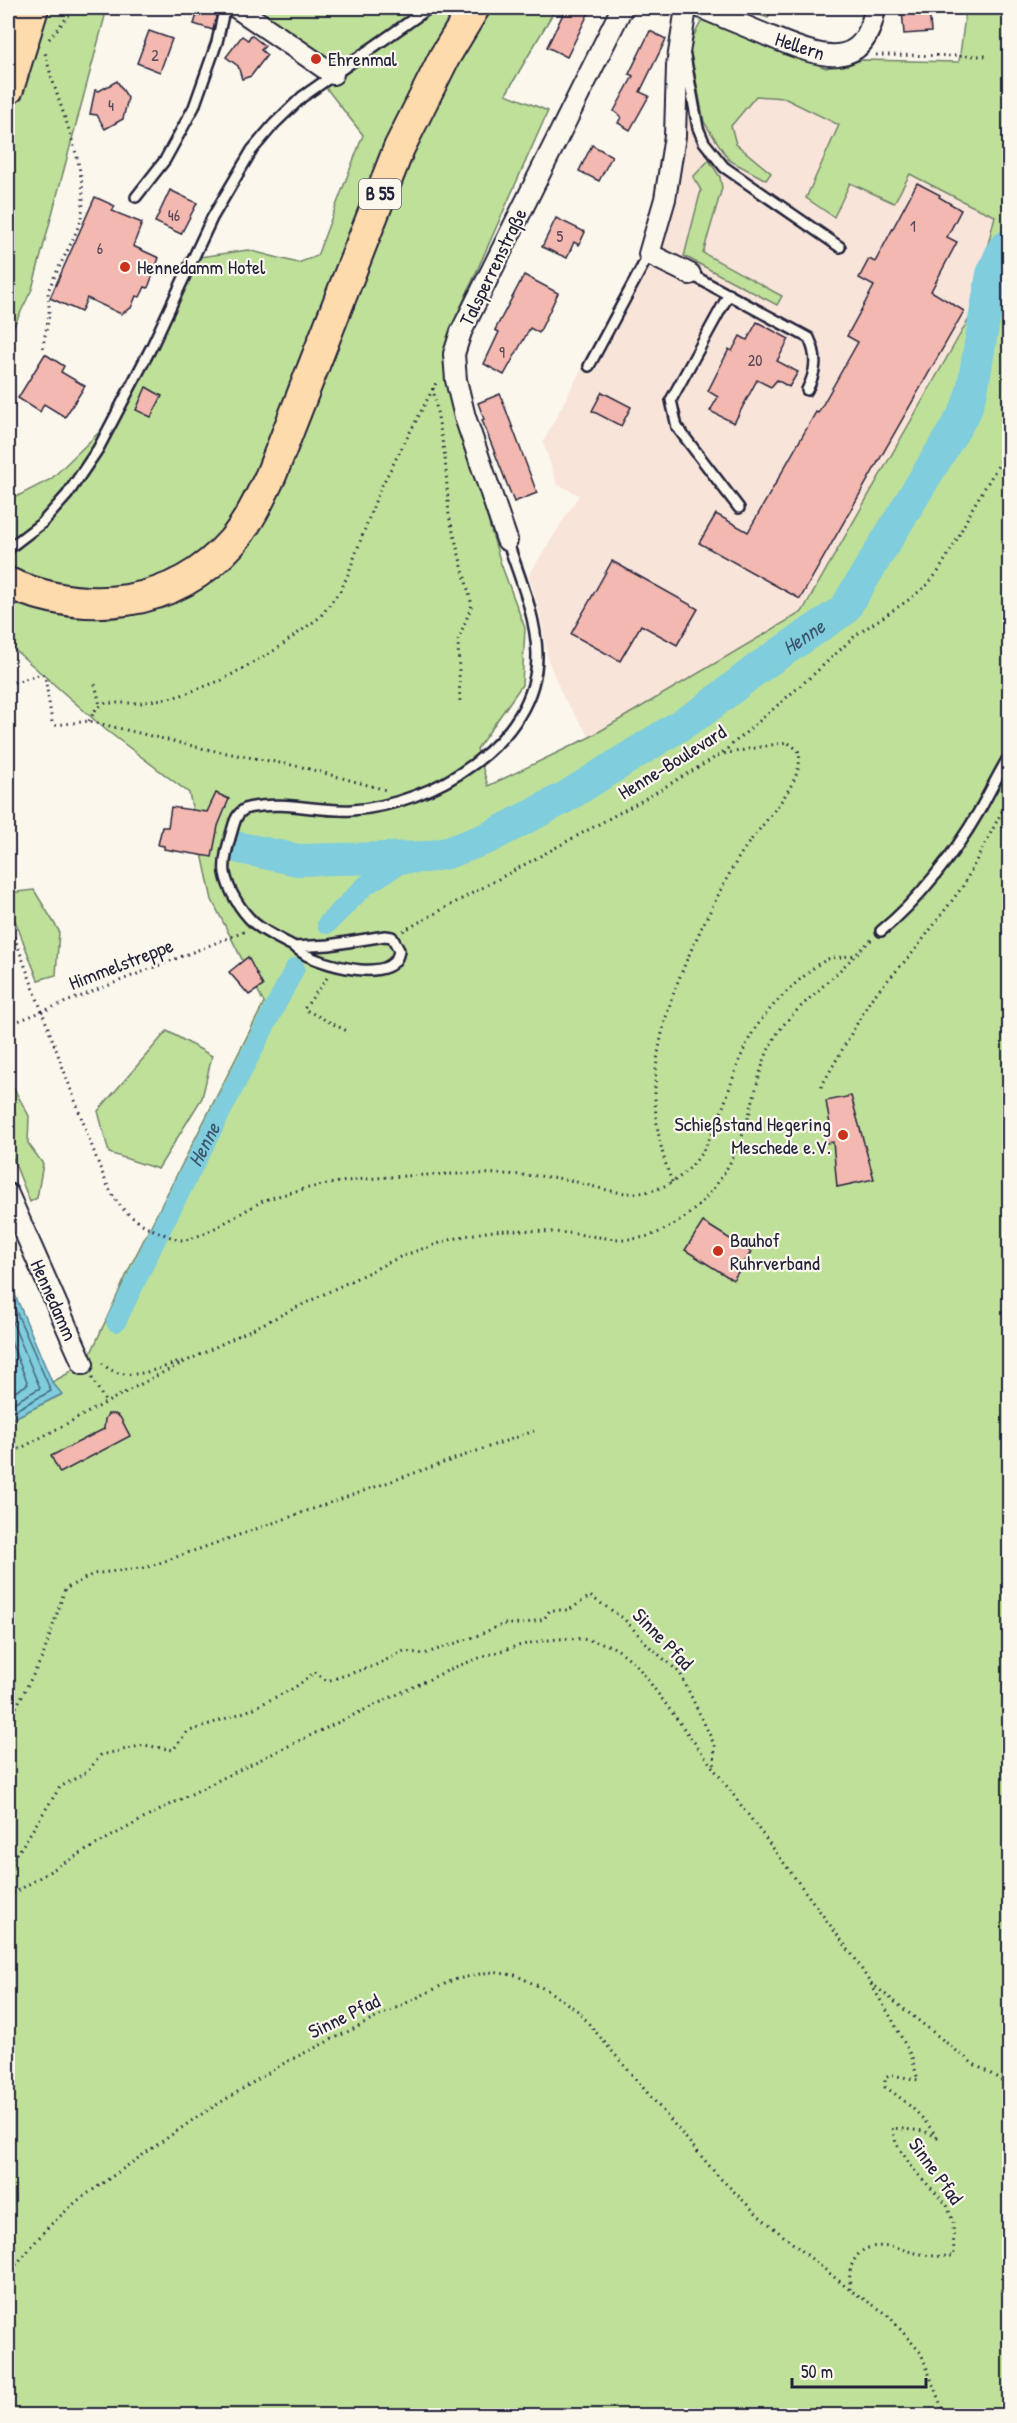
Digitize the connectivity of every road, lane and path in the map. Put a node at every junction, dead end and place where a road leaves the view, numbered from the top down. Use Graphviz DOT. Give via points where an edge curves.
graph roads {
  1 [pos="33,8"];
  2 [pos="75,8"];
  3 [pos="230,8"];
  4 [pos="237,8"];
  5 [pos="429,8"];
  6 [pos="474,8"];
  7 [pos="622,8"];
  8 [pos="686,8"];
  9 [pos="702,8"];
  10 [pos="875,8"];
  11 [pos="681,36"];
  12 [pos="848,53"];
  13 [pos="986,56"];
  14 [pos="333,74"];
  15 [pos="8,89"];
  16 [pos="136,197"];
  17 [pos="840,247"];
  18 [pos="649,254"];
  19 [pos="690,274"];
  20 [pos="729,294"];
  21 [pos="43,348"];
  22 [pos="454,354"];
  23 [pos="589,366"];
  24 [pos="433,386"];
  25 [pos="807,390"];
  26 [pos="1010,446"];
  27 [pos="739,508"];
  28 [pos="507,540"];
  29 [pos="8,549"];
  30 [pos="8,583"];
  31 [pos="8,684"];
  32 [pos="95,684"];
  33 [pos="460,703"];
  34 [pos="100,705"];
  35 [pos="89,721"];
  36 [pos="721,754"];
  37 [pos="1010,755"];
  38 [pos="1010,796"];
  39 [pos="398,800"];
  40 [pos="8,920"];
  41 [pos="881,931"];
  42 [pos="244,932"];
  43 [pos="392,937"];
  44 [pos="294,947"];
  45 [pos="855,955"];
  46 [pos="328,963"];
  47 [pos="42,1011"];
  48 [pos="8,1025"];
  49 [pos="347,1030"];
  50 [pos="821,1088"];
  51 [pos="672,1182"];
  52 [pos="8,1194"];
  53 [pos="191,1359"];
  54 [pos="90,1361"];
  55 [pos="106,1403"];
  56 [pos="534,1431"];
  57 [pos="8,1455"];
  58 [pos="8,1716"];
  59 [pos="714,1769"];
  60 [pos="8,1863"];
  61 [pos="8,1897"];
  62 [pos="867,1980"];
  63 [pos="1010,2085"];
  64 [pos="8,2274"];
  65 [pos="850,2290"];
  66 [pos="945,2415"];
  1 -- 15 [label="main road"];
  2 -- 21 [label="path" via="44,46 79,167 83,196 82,215 48,292 49,322"];
  3 -- 16 [label="lane" via="223,15 194,107 165,160"];
  4 -- 14 [label="street"];
  5 -- 14 [label="lane"];
  6 -- 30 [label="main road, B 55" via="399,148 271,475 232,543 179,583 130,600 63,601"];
  7 -- 22 [label="street, Talsperrenstraße" via="461,332"];
  8 -- 11 [label="street"];
  9 -- 12 [label="street, Hellern" via="811,53 832,57"];
  10 -- 12 [label="street, Hellern" via="867,34"];
  11 -- 17 [label="lane" via="698,128 710,151 724,167"];
  11 -- 18 [label="street" via="675,136 665,199"];
  12 -- 13 [label="path"];
  14 -- 29 [label="lane" via="302,96 252,150 212,219 98,449 67,495 42,523"];
  18 -- 19 [label="street"];
  18 -- 23 [label="lane"];
  19 -- 20 [label="lane"];
  20 -- 25 [label="lane" via="809,338 816,359"];
  20 -- 27 [label="lane" via="671,400 677,428"];
  22 -- 24 [label="path"];
  22 -- 28 [label="street, Talsperrenstraße" via="465,417"];
  24 -- 33 [label="path" via="445,457 449,516 472,605 458,640"];
  24 -- 34 [label="path" via="379,491 347,577 320,617 275,650 206,686 179,696"];
  26 -- 36 [label="path, Henne-Boulevard" via="927,585 856,635"];
  28 -- 39 [label="lane" via="536,643 535,672 526,702 506,734 478,763 430,789"];
  31 -- 35 [label="path" via="42,674 47,678 54,724"];
  32 -- 34 [label="path"];
  34 -- 35 [label="path"];
  35 -- 39 [label="path" via="213,751 302,767 389,790"];
  36 -- 43 [label="path, Henne-Boulevard"];
  36 -- 51 [label="path" via="787,741 798,750 800,766 794,783 750,840 714,905 686,959 661,1031 656,1061 658,1131"];
  37 -- 41 [label="lane" via="978,813 936,873 901,915"];
  38 -- 50 [label="path" via="963,886 915,950 871,999"];
  39 -- 44 [label="lane" via="352,810 279,806 241,811 225,864 230,887 244,912 265,931"];
  40 -- 47 [label="path"];
  41 -- 45 [label="path"];
  42 -- 47 [label="path, Himmelstreppe"];
  43 -- 44 [label="lane"];
  43 -- 46 [label="lane" via="399,955 385,969"];
  44 -- 46 [label="lane"];
  45 -- 51 [label="path" via="828,959 818,965 762,1017 743,1052 711,1135 693,1164"];
  45 -- 53 [label="path" via="778,1033 766,1053 748,1119 729,1163 708,1197 681,1220 658,1233 623,1240 510,1230 441,1242 400,1257"];
  46 -- 49 [label="path" via="322,975 328,978 304,1009"];
  47 -- 48 [label="path, Himmelstreppe"];
  47 -- 51 [label="path" via="112,1194 122,1210 149,1227 183,1240 197,1237 262,1202 344,1180 511,1174 552,1177 633,1194"];
  52 -- 54 [label="street, Hennedamm"];
  53 -- 54 [label="path" via="127,1375"];
  53 -- 55 [label="path"];
  54 -- 55 [label="path, Hennedamm"];
  55 -- 57 [label="path"];
  56 -- 58 [label="path" via="148,1567 108,1571 78,1581 65,1589 43,1656"];
  59 -- 60 [label="path, Sinne Pfad" via="715,1746 680,1673 623,1618 590,1596 569,1610 550,1610 544,1619 504,1624 424,1654 404,1651 374,1666 327,1681 315,1672 294,1688 249,1710 188,1732 173,1750 144,1745 100,1755 87,1772 60,1787"];
  59 -- 61 [label="path" via="636,1664 619,1650 582,1640 530,1644 453,1668 279,1751 143,1818"];
  59 -- 62 [label="path, Sinne Pfad"];
  62 -- 63 [label="path" via="972,2063"];
  62 -- 65 [label="path, Sinne Pfad" via="912,2058 918,2080 892,2074 885,2078 885,2086 909,2103 937,2137 924,2131 892,2128 896,2143 913,2169 947,2205 953,2221 954,2256 934,2257 886,2245 870,2247 851,2267"];
  64 -- 65 [label="path, Sinne Pfad" via="77,2201 238,2091 286,2062 453,1980 489,1972 515,1975 578,2011 717,2176 759,2216"];
  65 -- 66 [label="path" via="887,2314 921,2353"];
}
